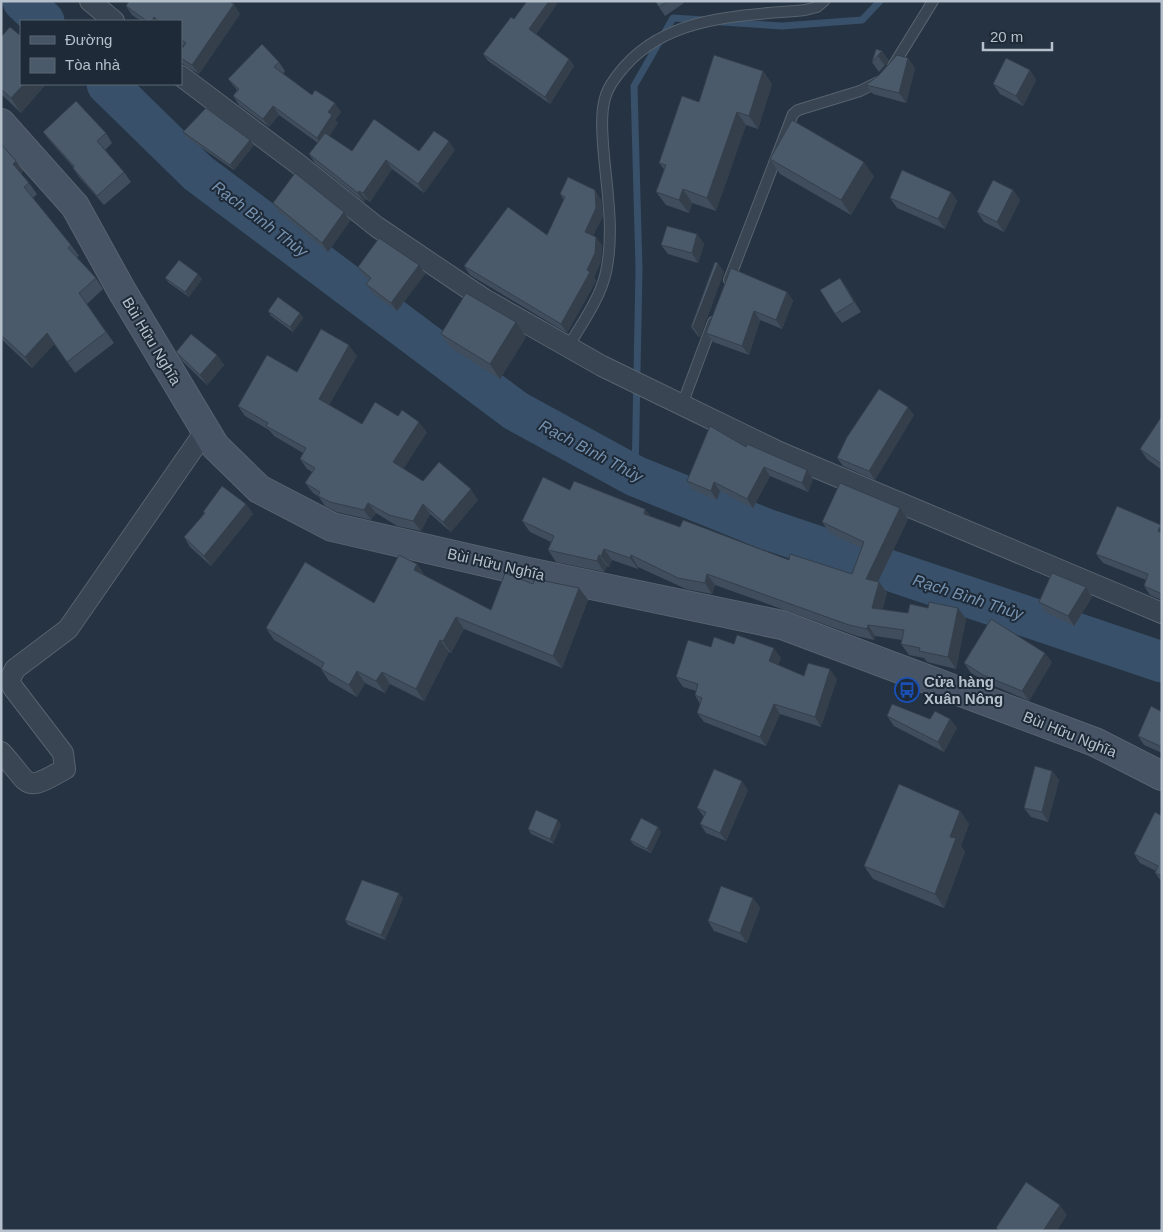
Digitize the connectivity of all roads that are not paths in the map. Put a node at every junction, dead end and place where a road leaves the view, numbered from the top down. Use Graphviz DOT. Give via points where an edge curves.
graph roads {
  1 [pos="90,1"];
  2 [pos="824,1"];
  3 [pos="933,1"];
  4 [pos="113,20"];
  5 [pos="182,77"];
  6 [pos="1,123"];
  7 [pos="726,286"];
  8 [pos="716,313"];
  9 [pos="568,347"];
  10 [pos="682,405"];
  11 [pos="206,430"];
  12 [pos="1162,614"];
  13 [pos="1,752"];
  14 [pos="1162,776"];
  1 -- 4 [label="street"];
  2 -- 9 [label="lane" via="805,10 727,18 677,30 646,48 618,74 605,97 603,109 610,216 606,272 595,301"];
  3 -- 7 [label="lane" via="885,77 872,86 793,114"];
  5 -- 9 [label="street" via="377,227 484,299"];
  6 -- 11 [label="main road, Bùi Hữu Nghĩa" via="75,206"];
  8 -- 10 [label="lane"];
  9 -- 10 [label="street"];
  10 -- 12 [label="street" via="779,452"];
  11 -- 13 [label="street" via="68,629 15,669 11,676 9,681 14,689 63,753 65,769 32,785"];
  11 -- 14 [label="main road, Bùi Hữu Nghĩa" via="215,446 260,489 332,527 782,625 1095,742"];
}
